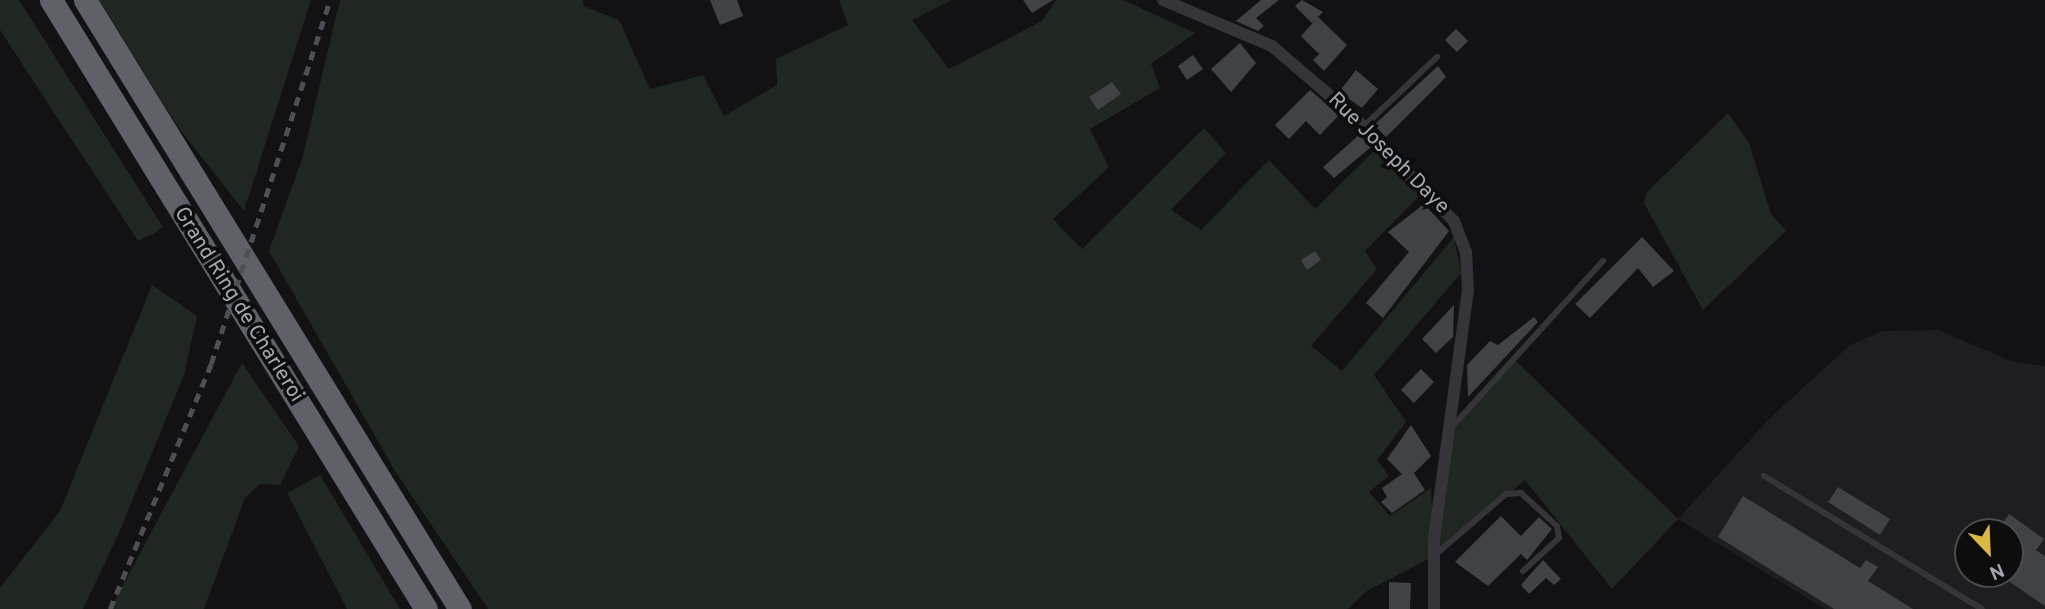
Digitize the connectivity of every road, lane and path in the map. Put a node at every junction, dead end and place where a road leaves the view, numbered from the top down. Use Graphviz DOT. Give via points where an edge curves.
graph roads {
  1 [pos="51,0"];
  2 [pos="85,0"];
  3 [pos="1163,0"];
  4 [pos="1437,57"];
  5 [pos="1363,127"];
  6 [pos="1603,261"];
  7 [pos="1449,430"];
  8 [pos="1764,476"];
  9 [pos="1434,555"];
  10 [pos="1523,571"];
  11 [pos="460,607"];
  12 [pos="426,609"];
  13 [pos="1434,609"];
  14 [pos="1982,609"];
  1 -- 12 [label="highway, Grand Ring de Charleroi"];
  2 -- 11 [label="highway, Grand Ring de Charleroi"];
  3 -- 5 [label="street, Rue Joseph Daye" via="1272,46"];
  4 -- 5 [label="lane"];
  5 -- 7 [label="street, Rue Joseph Daye" via="1454,221 1466,252 1468,290"];
  6 -- 7 [label="lane"];
  7 -- 9 [label="street, Rue Joseph Daye"];
  8 -- 14 [label="lane"];
  9 -- 10 [label="lane" via="1506,494 1521,493 1557,526 1559,538"];
  9 -- 13 [label="street, Rue Joseph Daye"];
}
